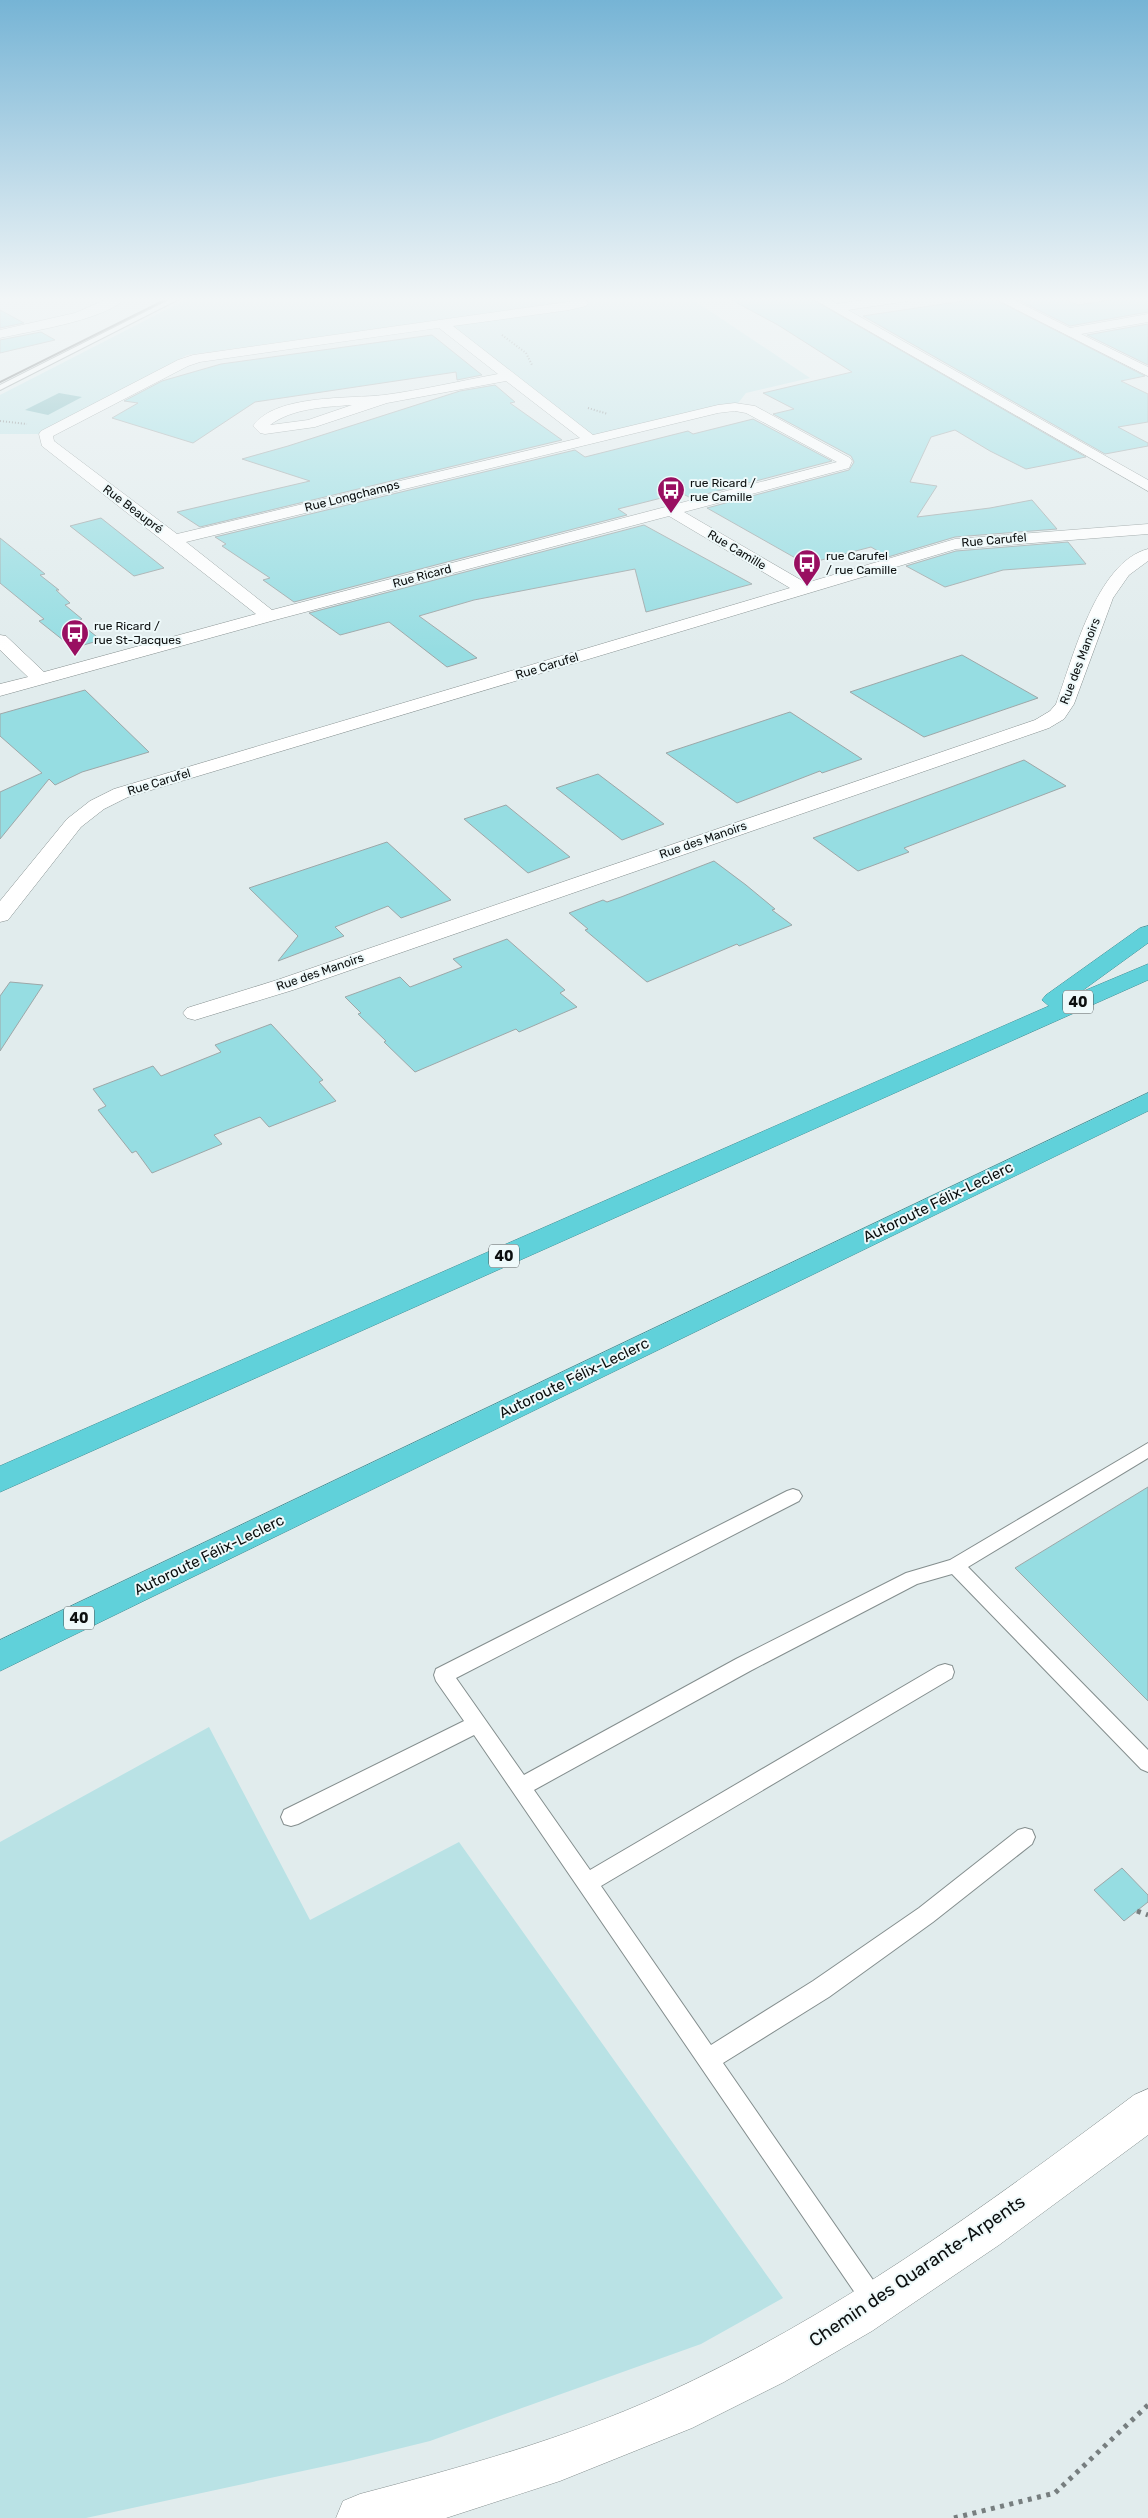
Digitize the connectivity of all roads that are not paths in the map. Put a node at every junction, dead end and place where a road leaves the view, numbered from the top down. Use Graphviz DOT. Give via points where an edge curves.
graph roads {
  1 [pos="84,415"];
  2 [pos="277,415"];
  3 [pos="338,415"];
  4 [pos="559,415"];
  5 [pos="695,415"];
  6 [pos="760,415"];
  7 [pos="1023,415"];
  8 [pos="590,439"];
  9 [pos="844,465"];
  10 [pos="1148,486"];
  11 [pos="672,511"];
  12 [pos="1099,532"];
  13 [pos="1145,532"];
  14 [pos="174,540"];
  15 [pos="1148,554"];
  16 [pos="1117,558"];
  17 [pos="802,588"];
  18 [pos="269,616"];
  19 [pos="0,640"];
  20 [pos="41,680"];
  21 [pos="0,690"];
  22 [pos="0,915"];
  23 [pos="1148,933"];
  24 [pos="1148,972"];
  25 [pos="195,1013"];
  26 [pos="1008,1033"];
  27 [pos="1148,1101"];
  28 [pos="1148,1118"];
  29 [pos="1054,1146"];
  30 [pos="1148,1450"];
  31 [pos="0,1480"];
  32 [pos="793,1496"];
  33 [pos="955,1566"];
  34 [pos="158,1580"];
  35 [pos="0,1656"];
  36 [pos="945,1672"];
  37 [pos="0,1674"];
  38 [pos="477,1724"];
  39 [pos="1148,1762"];
  40 [pos="521,1787"];
  41 [pos="291,1817"];
  42 [pos="1025,1837"];
  43 [pos="586,1884"];
  44 [pos="708,2060"];
  45 [pos="1148,2109"];
  46 [pos="876,2302"];
  47 [pos="360,2518"];
  1 -- 14 [label="street, Rue Beaupré" via="46,434 47,443"];
  2 -- 3 [label="street" via="260,426 265,430 278,430"];
  4 -- 8 [label="street"];
  5 -- 8 [label="street, Rue Longchamps"];
  6 -- 9 [label="street, Rue Longchamps" via="845,460"];
  7 -- 10 [label="street"];
  8 -- 14 [label="street, Rue Longchamps"];
  9 -- 11 [label="street, Rue Ricard"];
  11 -- 17 [label="street, Rue Camille"];
  11 -- 18 [label="street, Rue Ricard"];
  12 -- 13 [label="street, Rue Carufel"];
  12 -- 16 [label="street"];
  12 -- 17 [label="street, Rue Carufel" via="955,544"];
  14 -- 18 [label="street, Rue Beaupré"];
  15 -- 16 [label="street, Rue des Manoirs"];
  16 -- 25 [label="street, Rue des Manoirs" via="1065,704 1057,715 1042,724 285,985"];
  17 -- 22 [label="street, Rue Carufel" via="121,793 97,805 74,823"];
  18 -- 20 [label="street, Rue Ricard"];
  19 -- 20 [label="street"];
  20 -- 21 [label="street, Rue Ricard"];
  23 -- 26 [label="highway"];
  24 -- 26 [label="highway, 40"];
  26 -- 31 [label="highway, 40"];
  27 -- 29 [label="highway, Autoroute Félix-Leclerc / 40"];
  28 -- 29 [label="highway"];
  29 -- 34 [label="highway, Autoroute Félix-Leclerc / 40"];
  30 -- 33 [label="lane"];
  32 -- 38 [label="lane" via="444,1675"];
  33 -- 39 [label="lane"];
  33 -- 40 [label="lane" via="912,1578 888,1590"];
  34 -- 35 [label="highway, Autoroute Félix-Leclerc / 40"];
  34 -- 37 [label="highway"];
  36 -- 43 [label="lane"];
  38 -- 40 [label="lane"];
  38 -- 41 [label="lane"];
  40 -- 43 [label="lane"];
  42 -- 44 [label="lane" via="926,1916"];
  43 -- 44 [label="lane"];
  44 -- 46 [label="lane"];
  45 -- 46 [label="street, Chemin des Quarante-Arpents" via="973,2237"];
  46 -- 47 [label="street, Chemin des Quarante-Arpents" via="767,2367 676,2412 531,2469"];
}
